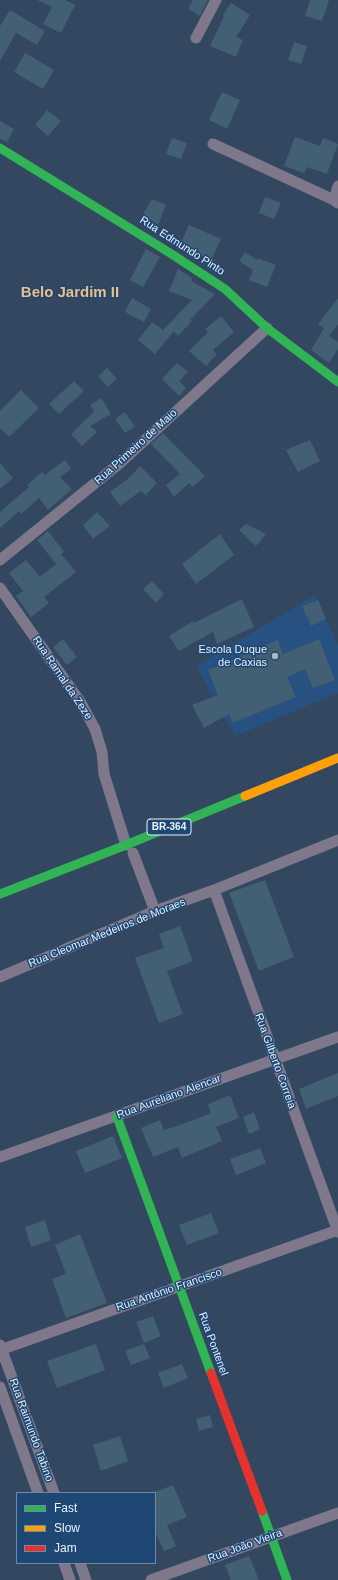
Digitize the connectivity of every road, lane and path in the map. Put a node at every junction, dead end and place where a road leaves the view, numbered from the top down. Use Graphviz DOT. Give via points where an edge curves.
graph roads {
  1 [pos="216,0"];
  2 [pos="196,38"];
  3 [pos="213,144"];
  4 [pos="0,148"];
  5 [pos="338,186"];
  6 [pos="336,201"];
  7 [pos="267,328"];
  8 [pos="338,382"];
  9 [pos="0,560"];
  10 [pos="0,588"];
  11 [pos="338,758"];
  12 [pos="338,840"];
  13 [pos="131,851"];
  14 [pos="214,890"];
  15 [pos="0,894"];
  16 [pos="155,912"];
  17 [pos="0,977"];
  18 [pos="338,1037"];
  19 [pos="274,1058"];
  20 [pos="117,1117"];
  21 [pos="0,1157"];
  22 [pos="338,1231"];
  23 [pos="179,1286"];
  24 [pos="1,1348"];
  25 [pos="0,1387"];
  26 [pos="42,1460"];
  27 [pos="28,1465"];
  28 [pos="38,1492"];
  29 [pos="54,1492"];
  30 [pos="338,1513"];
  31 [pos="270,1537"];
  32 [pos="64,1564"];
  33 [pos="80,1564"];
  34 [pos="70,1580"];
  35 [pos="86,1580"];
  36 [pos="151,1580"];
  37 [pos="287,1580"];
  1 -- 2 [label="street"];
  3 -- 6 [label="street"];
  4 -- 7 [label="main road, Rua Edmundo Pinto" via="170,252 225,289"];
  5 -- 6 [label="street"];
  7 -- 8 [label="main road, Rua Edmundo Pinto"];
  7 -- 9 [label="street, Rua Primeiro de Maio" via="120,463"];
  10 -- 13 [label="street, Rua Ramal da Zeze" via="89,716 102,752 104,774"];
  11 -- 13 [label="main road, BR-364"];
  12 -- 14 [label="street"];
  13 -- 15 [label="main road, BR-364"];
  13 -- 16 [label="street, Rua Ramal da Zeze"];
  14 -- 16 [label="street, Rua Cleomar Medeiros de Moraes"];
  14 -- 19 [label="street, Rua Gilberto Correia"];
  16 -- 17 [label="street, Rua Cleomar Medeiros de Moraes"];
  18 -- 19 [label="street, Rua Aureliano Alencar"];
  19 -- 20 [label="street, Rua Aureliano Alencar"];
  19 -- 22 [label="street, Rua Gilberto Correia"];
  20 -- 21 [label="street, Rua Aureliano Alencar"];
  20 -- 23 [label="main road, Rua Pontenel"];
  22 -- 23 [label="street, Rua Antônio Francisco"];
  23 -- 24 [label="street, Rua Antônio Francisco"];
  23 -- 31 [label="main road, Rua Pontenel"];
  24 -- 26 [label="street, Rua Raimundo Tabino"];
  25 -- 27 [label="street, Rua Raimundo Tabino"];
  26 -- 27 [label="street"];
  26 -- 29 [label="street, Rua Raimundo Tabino"];
  27 -- 28 [label="street, Rua Raimundo Tabino"];
  30 -- 31 [label="street, Rua João Vieira"];
  31 -- 36 [label="street, Rua João Vieira"];
  31 -- 37 [label="main road, Rua Pontenel"];
  32 -- 34 [label="street"];
  33 -- 35 [label="street"];
}
